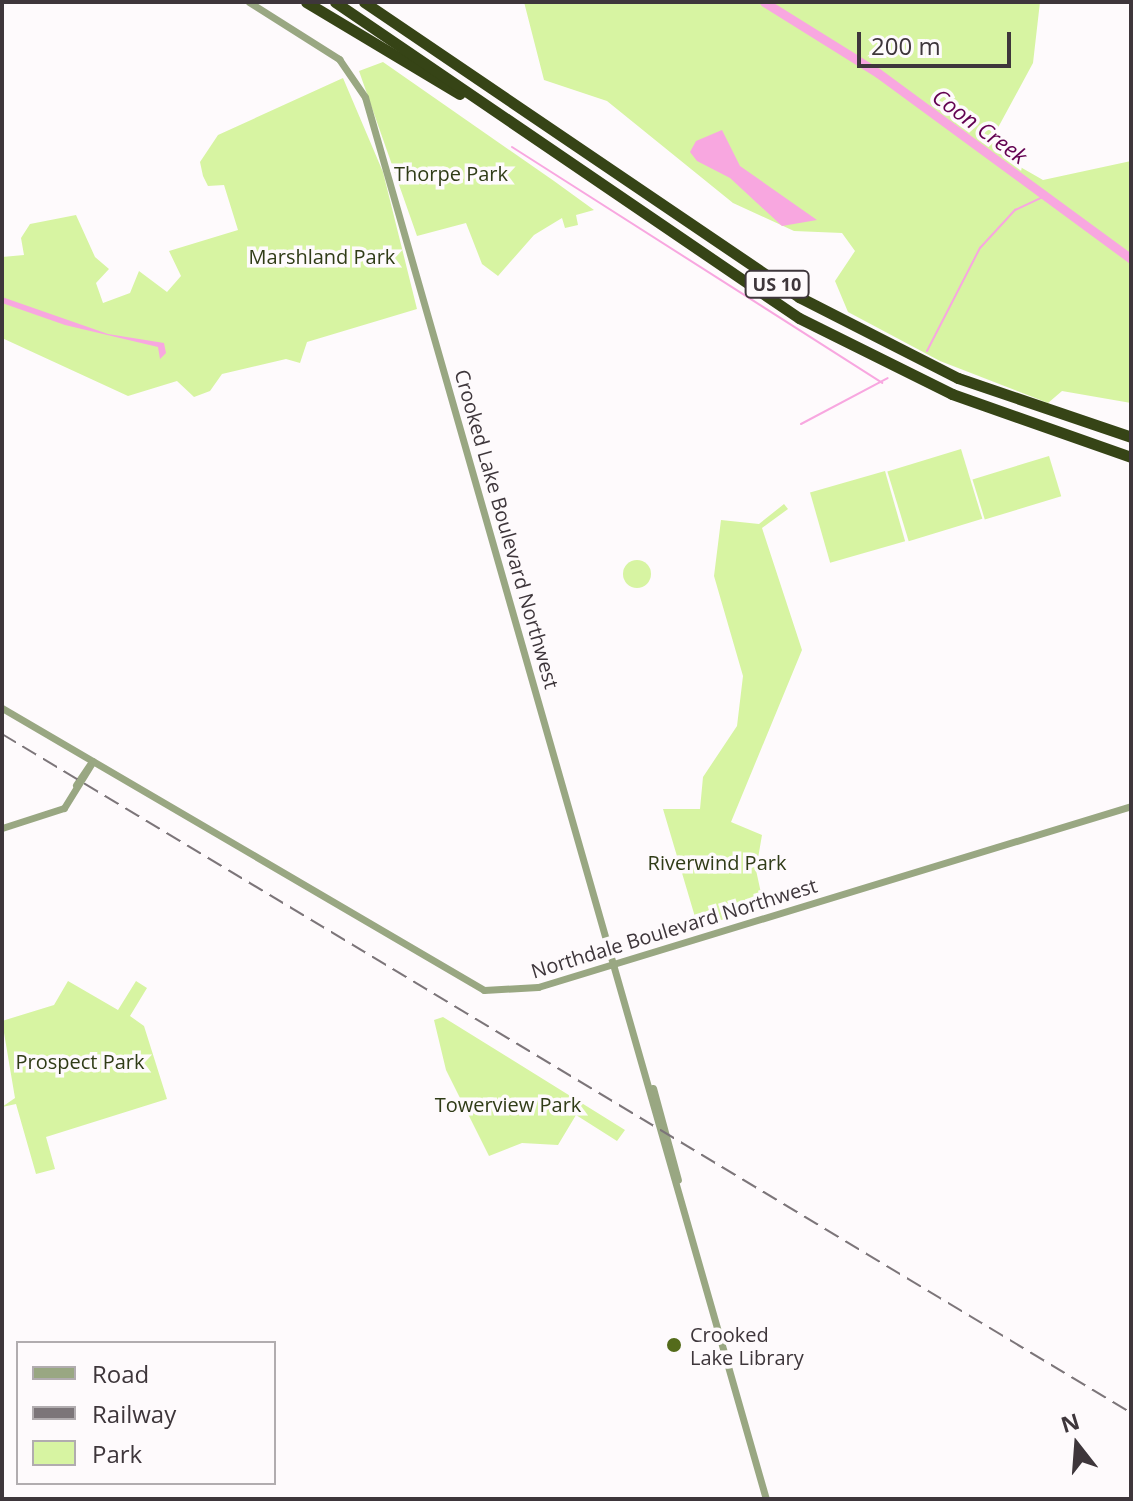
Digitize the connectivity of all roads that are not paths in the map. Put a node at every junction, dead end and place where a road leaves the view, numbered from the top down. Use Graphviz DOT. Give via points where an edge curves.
graph roads {
  1 [pos="249,2"];
  2 [pos="294,2"];
  3 [pos="306,2"];
  4 [pos="335,2"];
  5 [pos="364,2"];
  6 [pos="378,2"];
  7 [pos="384,53"];
  8 [pos="459,65"];
  9 [pos="525,133"];
  10 [pos="1131,437"];
  11 [pos="1131,457"];
  12 [pos="2,708"];
  13 [pos="93,761"];
  14 [pos="1131,806"];
  15 [pos="2,828"];
  16 [pos="616,963"];
  17 [pos="766,1499"];
  1 -- 16 [label="street, Crooked Lake Boulevard Northwest" via="339,59 365,97"];
  2 -- 7 [label="highway"];
  3 -- 7 [label="highway"];
  4 -- 9 [label="highway, US 10"];
  5 -- 8 [label="highway, US 10"];
  6 -- 8 [label="highway"];
  7 -- 9 [label="highway"];
  8 -- 10 [label="highway, US 10" via="799,297 958,378"];
  9 -- 11 [label="highway, US 10" via="739,280 871,357"];
  12 -- 13 [label="street, Northdale Boulevard Northwest"];
  13 -- 15 [label="street" via="51,813"];
  13 -- 16 [label="street, Northdale Boulevard Northwest" via="461,982 509,992"];
  14 -- 16 [label="street, Northdale Boulevard Northwest"];
  16 -- 17 [label="street, Crooked Lake Boulevard Northwest"];
}
